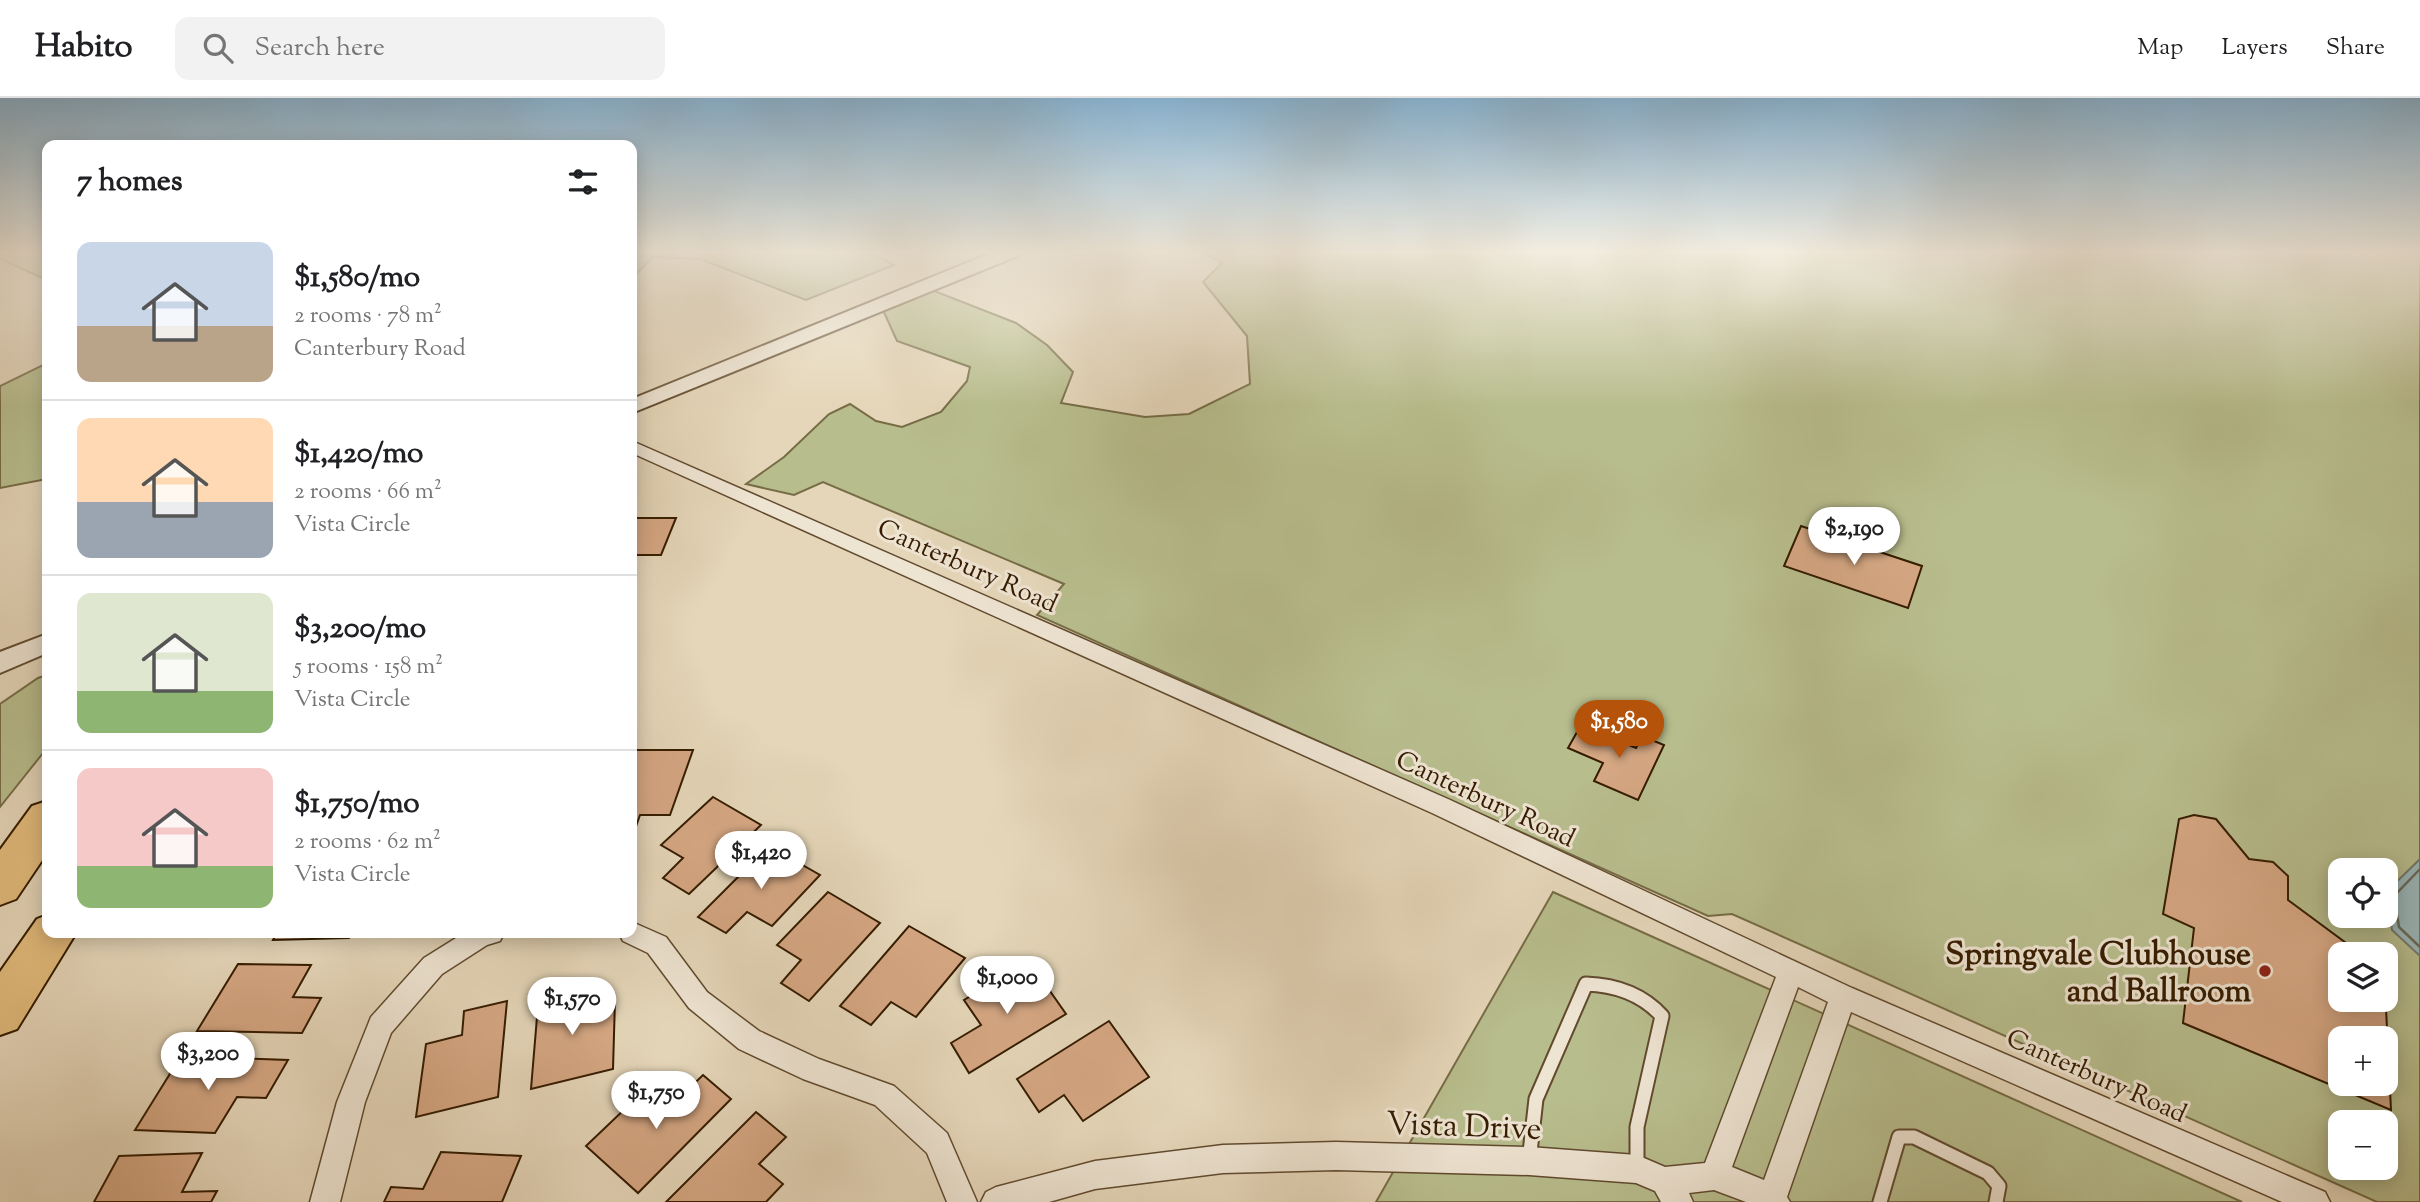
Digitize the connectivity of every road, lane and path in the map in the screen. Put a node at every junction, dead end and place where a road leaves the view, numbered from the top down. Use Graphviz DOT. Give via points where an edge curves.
graph roads {
  1 [pos="887,303"];
  2 [pos="637,405"];
  3 [pos="637,448"];
  4 [pos="42,645"];
  5 [pos="0,663"];
  6 [pos="42,825"];
  7 [pos="0,886"];
  8 [pos="637,935"];
  9 [pos="50,938"];
  10 [pos="476,938"];
  11 [pos="1791,972"];
  12 [pos="1843,996"];
  13 [pos="0,1013"];
  14 [pos="1530,1161"];
  15 [pos="1637,1169"];
  16 [pos="1714,1176"];
  17 [pos="1671,1192"];
  18 [pos="1774,1201"];
  19 [pos="326,1202"];
  20 [pos="962,1202"];
  21 [pos="996,1202"];
  22 [pos="1880,1202"];
  23 [pos="1996,1202"];
  24 [pos="2315,1202"];
  1 -- 2 [label="street"];
  3 -- 11 [label="street, Canterbury Road" via="1440,806"];
  4 -- 5 [label="street"];
  6 -- 7 [label="highway"];
  8 -- 20 [label="street" via="657,945 698,1000 748,1040 884,1095 937,1143"];
  9 -- 13 [label="highway"];
  10 -- 19 [label="street" via="433,966 380,1026 351,1102"];
  11 -- 12 [label="street, Canterbury Road"];
  11 -- 16 [label="street"];
  12 -- 18 [label="street"];
  12 -- 24 [label="street, Canterbury Road"];
  14 -- 15 [label="street, Vista Drive"];
  14 -- 15 [label="lane" via="1536,1099 1586,984 1604,984 1653,1004 1662,1016 1637,1127"];
  14 -- 21 [label="street, Vista Drive" via="1336,1156 1223,1159 1095,1175"];
  15 -- 17 [label="street, Vista Drive"];
  16 -- 17 [label="street, Vista Drive"];
  16 -- 18 [label="street" via="1746,1185"];
  22 -- 23 [label="lane" via="1899,1137 1914,1138 1988,1173 1999,1186"];
}
